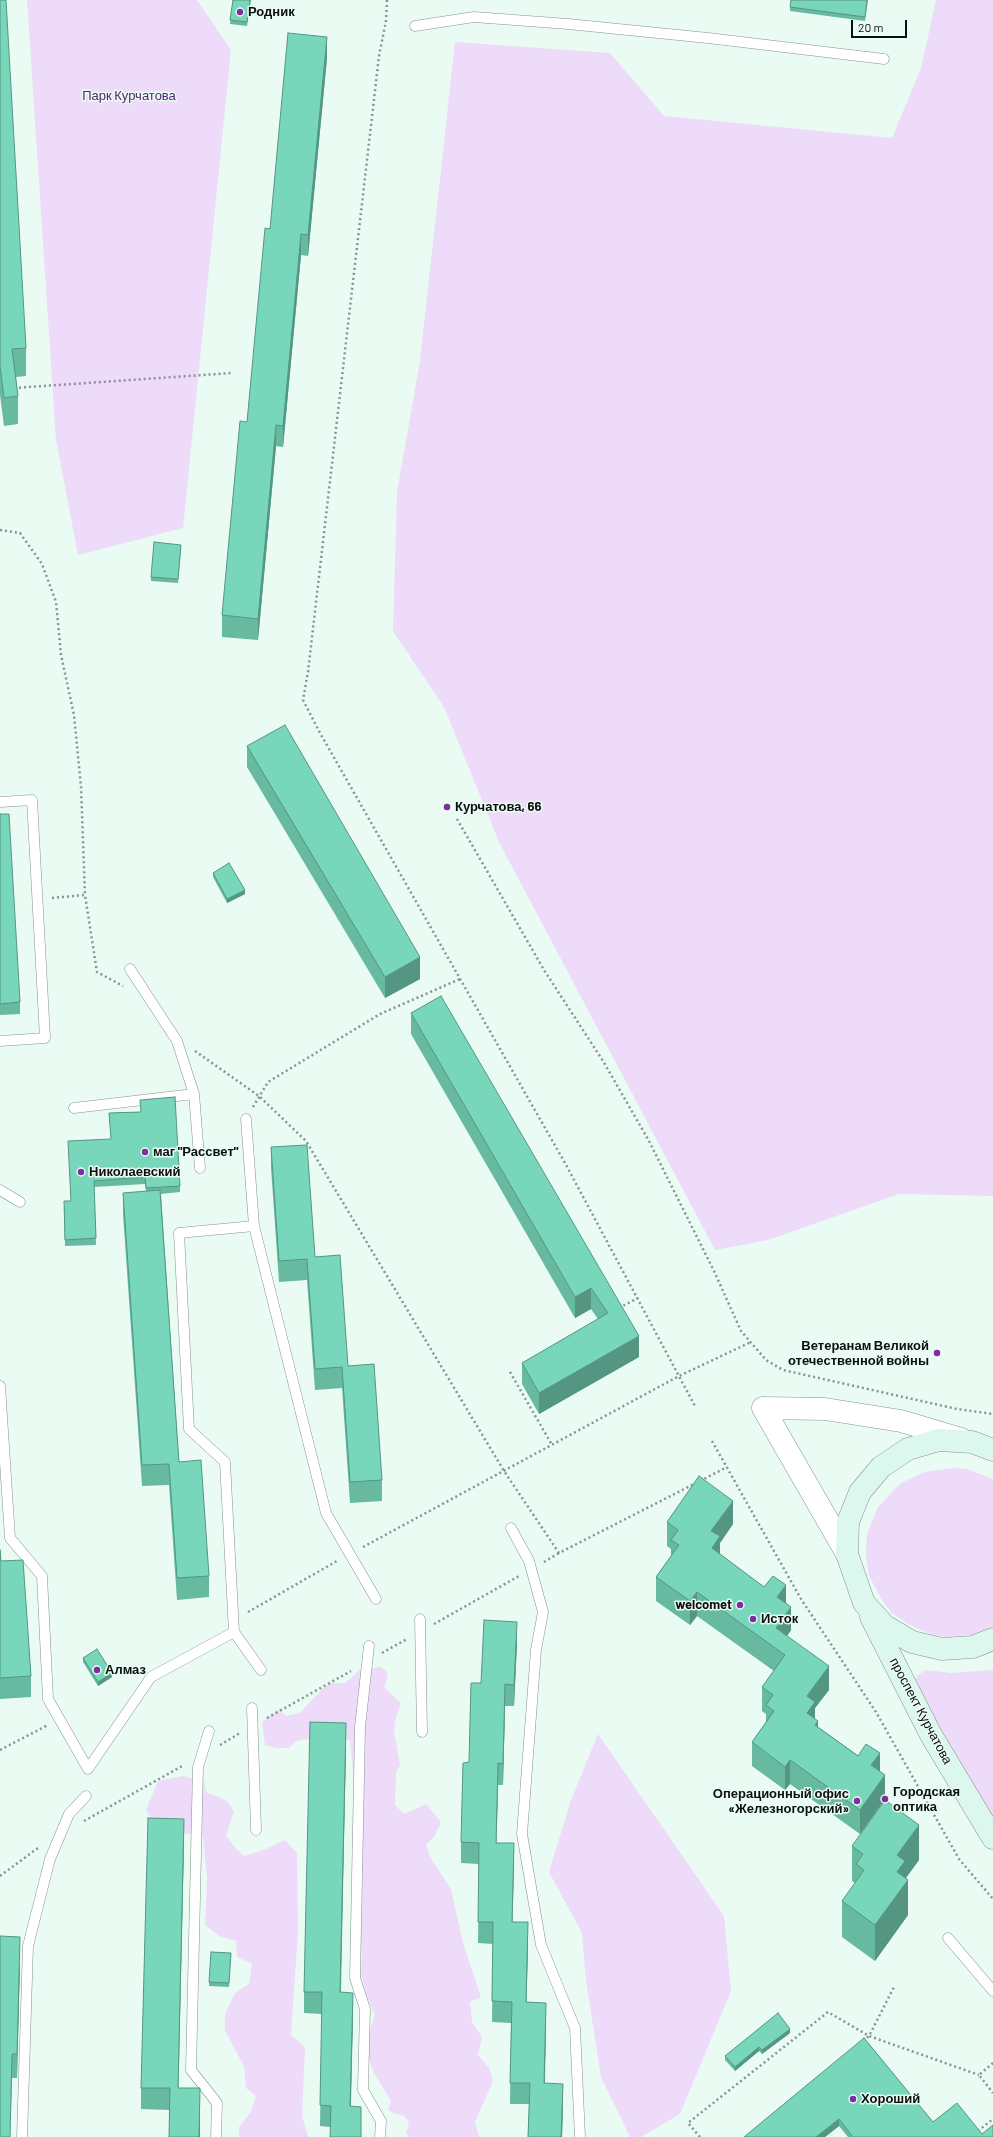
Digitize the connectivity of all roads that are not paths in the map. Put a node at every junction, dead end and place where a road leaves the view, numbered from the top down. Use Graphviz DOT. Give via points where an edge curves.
graph roads {
  1 [pos="415,26"];
  2 [pos="884,60"];
  3 [pos="0,802"];
  4 [pos="130,969"];
  5 [pos="0,1041"];
  6 [pos="194,1094"];
  7 [pos="74,1108"];
  8 [pos="246,1119"];
  9 [pos="200,1168"];
  10 [pos="0,1190"];
  11 [pos="20,1202"];
  12 [pos="254,1226"];
  13 [pos="0,1386"];
  14 [pos="972,1442"];
  15 [pos="993,1450"];
  16 [pos="511,1528"];
  17 [pos="846,1554"];
  18 [pos="376,1599"];
  19 [pos="864,1603"];
  20 [pos="420,1619"];
  21 [pos="234,1632"];
  22 [pos="993,1639"];
  23 [pos="369,1646"];
  24 [pos="261,1670"];
  25 [pos="252,1708"];
  26 [pos="209,1731"];
  27 [pos="422,1732"];
  28 [pos="86,1796"];
  29 [pos="256,1830"];
  30 [pos="993,1838"];
  31 [pos="948,1938"];
  32 [pos="993,1991"];
  33 [pos="22,2137"];
  34 [pos="216,2137"];
  35 [pos="380,2137"];
  36 [pos="580,2137"];
  1 -- 2 [label="lane" via="474,17 708,38"];
  3 -- 5 [label="lane" via="32,800 45,1038"];
  4 -- 6 [label="lane" via="177,1041"];
  6 -- 7 [label="lane"];
  6 -- 9 [label="lane"];
  8 -- 12 [label="lane"];
  10 -- 11 [label="lane"];
  12 -- 18 [label="lane" via="326,1513"];
  12 -- 21 [label="lane" via="179,1234 189,1429 225,1462"];
  13 -- 21 [label="lane" via="10,1538 42,1576 48,1700 88,1769 152,1677"];
  14 -- 15 [label="main road"];
  14 -- 17 [label="main road" via="939,1440 908,1449 881,1467 860,1492 848,1522"];
  14 -- 17 [label="street" via="900,1421 826,1409 763,1408"];
  16 -- 36 [label="lane" via="531,1569 543,1612 536,1650 522,1834 541,1945 575,2028"];
  17 -- 19 [label="main road, проспект Курчатова"];
  19 -- 22 [label="main road" via="885,1626 912,1642 942,1649 973,1647"];
  19 -- 30 [label="main road, проспект Курчатова" via="931,1735"];
  20 -- 27 [label="lane"];
  21 -- 24 [label="lane"];
  23 -- 35 [label="lane" via="360,1727 355,1978 365,2009 364,2090 381,2121"];
  25 -- 29 [label="lane"];
  26 -- 34 [label="lane" via="198,1767 191,2070 217,2103"];
  28 -- 33 [label="lane" via="69,1814 50,1859 28,1946"];
  31 -- 32 [label="lane"];
}
